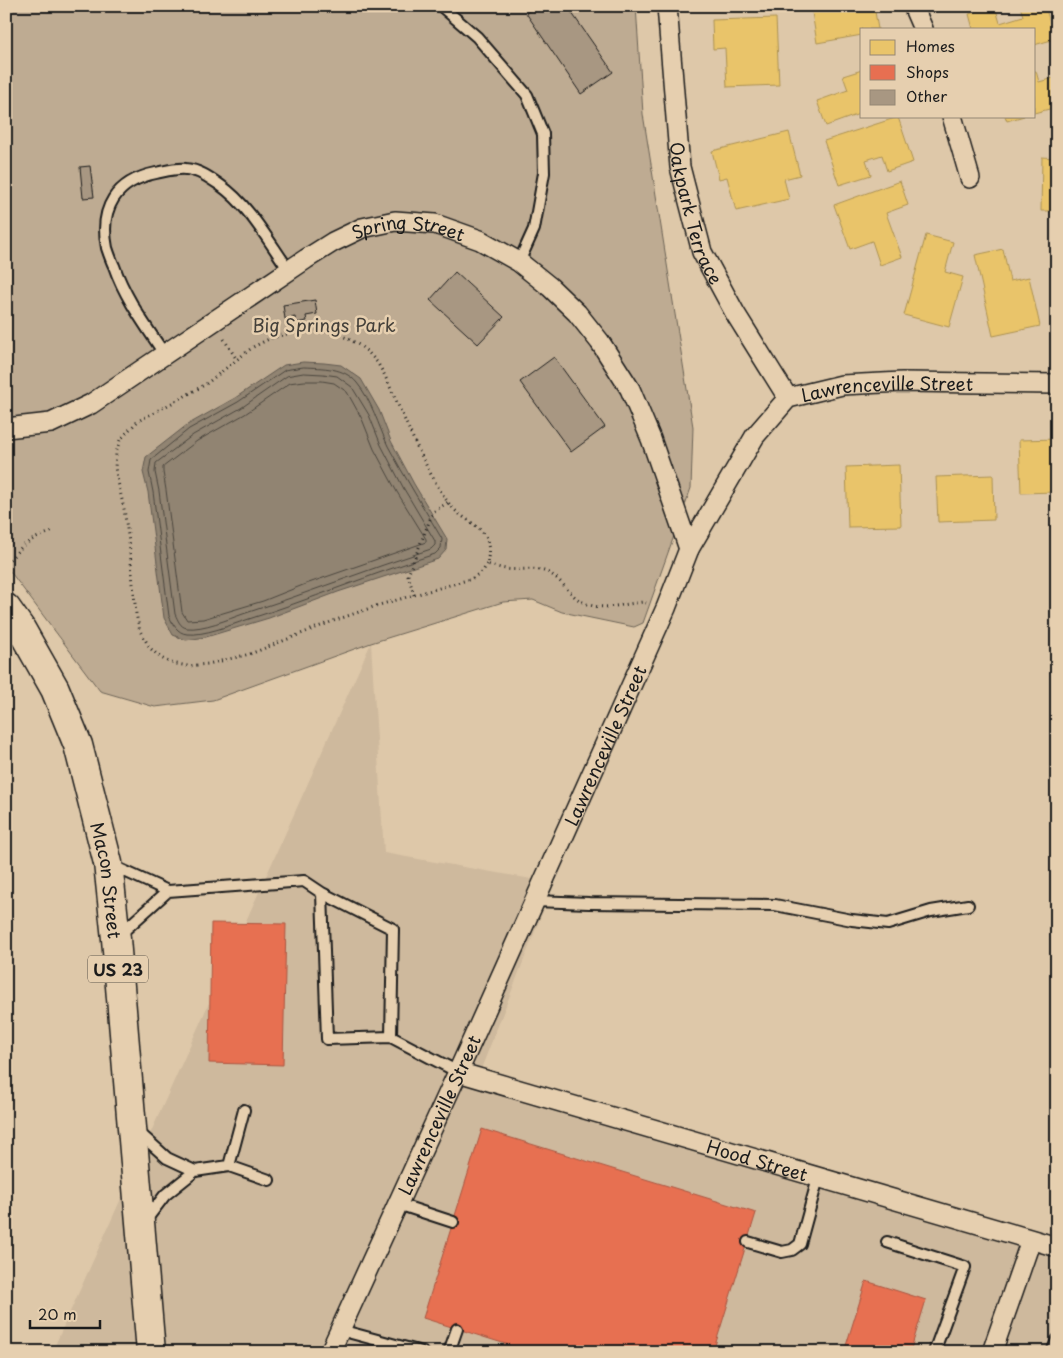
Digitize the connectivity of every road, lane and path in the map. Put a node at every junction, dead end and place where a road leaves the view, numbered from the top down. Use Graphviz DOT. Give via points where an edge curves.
graph roads {
  1 [pos="667,6"];
  2 [pos="913,6"];
  3 [pos="449,8"];
  4 [pos="923,28"];
  5 [pos="953,118"];
  6 [pos="970,178"];
  7 [pos="519,262"];
  8 [pos="289,270"];
  9 [pos="164,355"];
  10 [pos="1057,384"];
  11 [pos="788,398"];
  12 [pos="6,428"];
  13 [pos="448,502"];
  14 [pos="55,530"];
  15 [pos="689,549"];
  16 [pos="6,563"];
  17 [pos="487,564"];
  18 [pos="414,595"];
  19 [pos="6,608"];
  20 [pos="666,608"];
  21 [pos="108,864"];
  22 [pos="168,891"];
  23 [pos="322,893"];
  24 [pos="534,901"];
  25 [pos="968,905"];
  26 [pos="116,939"];
  27 [pos="391,1037"];
  28 [pos="458,1072"];
  29 [pos="244,1110"];
  30 [pos="132,1126"];
  31 [pos="228,1166"];
  32 [pos="195,1170"];
  33 [pos="818,1178"];
  34 [pos="269,1180"];
  35 [pos="398,1204"];
  36 [pos="452,1222"];
  37 [pos="140,1227"];
  38 [pos="1031,1240"];
  39 [pos="748,1242"];
  40 [pos="887,1242"];
  41 [pos="1057,1247"];
  42 [pos="456,1329"];
  43 [pos="340,1330"];
  44 [pos="1057,1340"];
  45 [pos="151,1352"];
  46 [pos="330,1352"];
  47 [pos="422,1352"];
  48 [pos="449,1352"];
  49 [pos="934,1352"];
  50 [pos="992,1352"];
  51 [pos="1052,1352"];
  1 -- 11 [label="street, Oakpark Terrace" via="680,167 702,252 735,314"];
  2 -- 4 [label="street"];
  3 -- 7 [label="lane" via="527,95 542,134 544,173 534,229"];
  5 -- 6 [label="street"];
  7 -- 8 [label="street, Spring Street" via="480,240 435,224 395,222 362,228"];
  7 -- 15 [label="street, Spring Street" via="577,313 630,389"];
  8 -- 9 [label="street, Spring Street"];
  8 -- 9 [label="lane" via="241,203 199,172 185,169 144,175 121,189 111,200 106,213 108,249 128,298"];
  9 -- 12 [label="street, Spring Street" via="91,404 51,422"];
  10 -- 11 [label="street, Lawrenceville Street" via="902,382 842,386"];
  11 -- 15 [label="street, Lawrenceville Street" via="755,436"];
  13 -- 17 [label="path" via="484,533 489,553"];
  13 -- 18 [label="path" via="433,512 408,575"];
  13 -- 18 [label="path" via="377,362 359,344 320,330 271,338 253,347 206,384 138,421 120,440 115,468 130,542 140,632 150,648 171,663 188,666 208,664 250,654 336,620"];
  14 -- 16 [label="path" via="22,546"];
  15 -- 20 [label="street, Lawrenceville Street"];
  17 -- 18 [label="path" via="483,572 471,578"];
  17 -- 20 [label="path" via="507,569 544,570 578,600 591,607 643,602"];
  19 -- 21 [label="main road, Macon Street / US 23" via="55,689 78,745"];
  20 -- 24 [label="street, Lawrenceville Street"];
  21 -- 22 [label="lane"];
  21 -- 26 [label="main road, Macon Street / US 23"];
  22 -- 23 [label="lane" via="304,881"];
  22 -- 26 [label="lane"];
  23 -- 27 [label="lane" via="394,929"];
  23 -- 27 [label="lane" via="327,1039"];
  24 -- 25 [label="lane" via="775,905 888,924 931,911"];
  24 -- 28 [label="street, Lawrenceville Street"];
  26 -- 30 [label="main road, Macon Street / US 23"];
  27 -- 28 [label="lane"];
  28 -- 33 [label="street, Hood Street"];
  28 -- 35 [label="street, Lawrenceville Street"];
  29 -- 31 [label="lane"];
  30 -- 32 [label="lane" via="167,1158"];
  30 -- 37 [label="main road, Macon Street / US 23"];
  31 -- 32 [label="lane"];
  31 -- 34 [label="lane"];
  32 -- 37 [label="lane" via="165,1195"];
  33 -- 38 [label="street, Hood Street"];
  33 -- 39 [label="lane" via="800,1244 782,1252"];
  35 -- 36 [label="lane"];
  35 -- 43 [label="street, Lawrenceville Street"];
  37 -- 45 [label="main road, Macon Street / US 23"];
  38 -- 41 [label="street, Hood Street"];
  38 -- 50 [label="street"];
  40 -- 49 [label="lane" via="964,1267"];
  42 -- 48 [label="lane"];
  43 -- 46 [label="street, Lawrenceville Street"];
  43 -- 47 [label="lane"];
  44 -- 51 [label="lane"];
}
